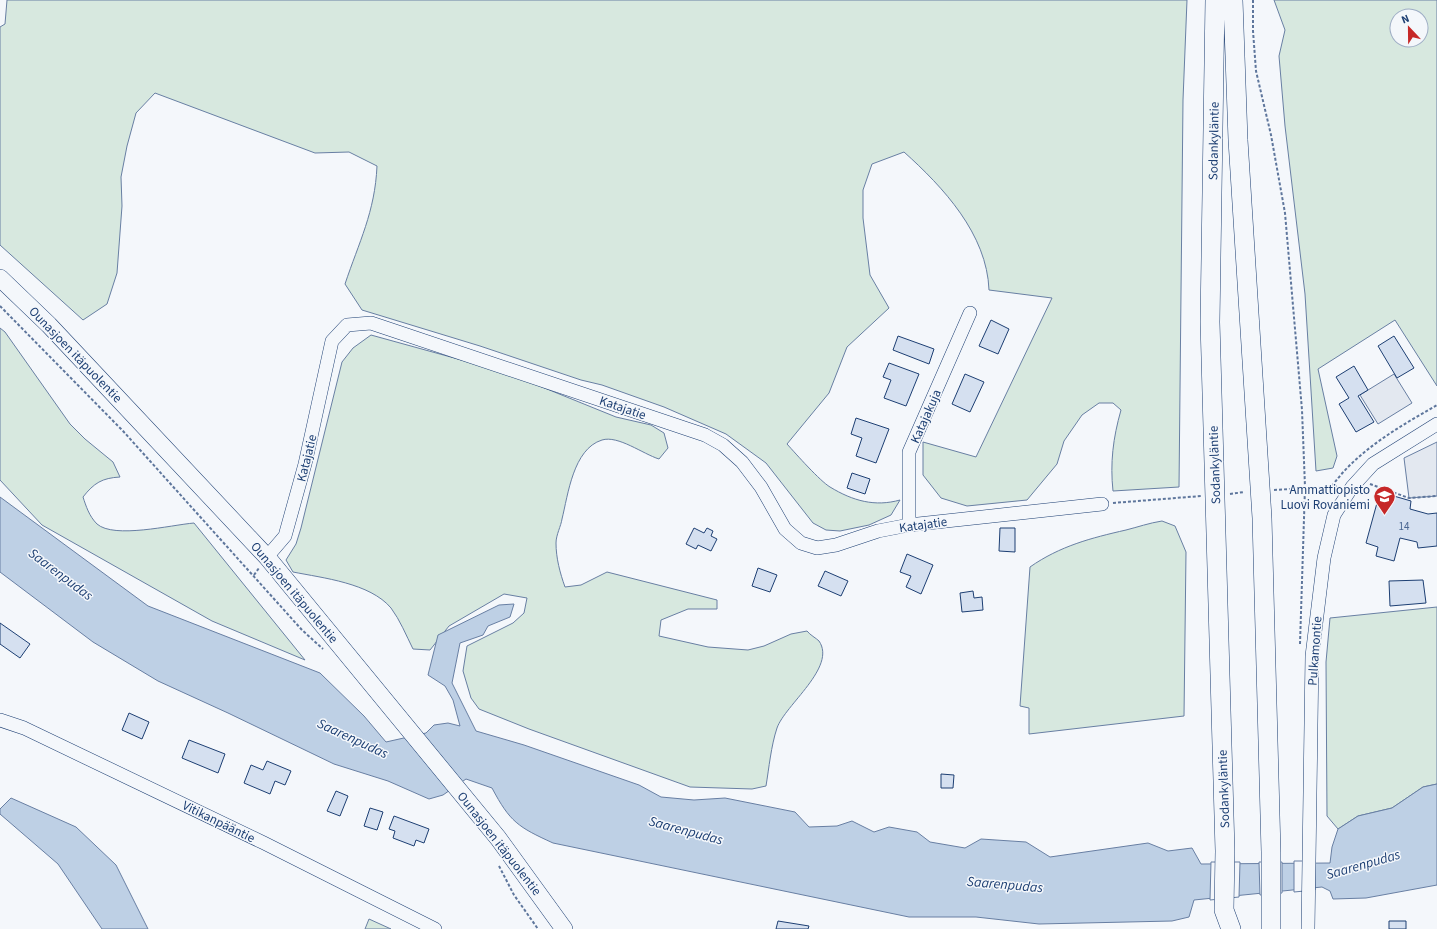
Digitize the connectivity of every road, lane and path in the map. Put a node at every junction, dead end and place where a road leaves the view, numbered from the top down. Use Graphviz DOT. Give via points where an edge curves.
graph roads {
  1 [pos="1215,0"];
  2 [pos="1232,0"];
  3 [pos="1253,0"];
  4 [pos="0,278"];
  5 [pos="0,306"];
  6 [pos="970,314"];
  7 [pos="1437,405"];
  8 [pos="1437,424"];
  9 [pos="1332,486"];
  10 [pos="1244,492"];
  11 [pos="1229,494"];
  12 [pos="1202,496"];
  13 [pos="1102,504"];
  14 [pos="909,525"];
  15 [pos="267,557"];
  16 [pos="1300,647"];
  17 [pos="325,651"];
  18 [pos="0,720"];
  19 [pos="498,862"];
  20 [pos="1224,910"];
  21 [pos="435,929"];
  22 [pos="538,929"];
  23 [pos="564,929"];
  24 [pos="1215,929"];
  25 [pos="1231,929"];
  26 [pos="1271,929"];
  27 [pos="1308,929"];
  1 -- 20 [label="highway, Sodankyläntie" via="1210,322 1225,851"];
  2 -- 26 [label="highway, Sodankyläntie" via="1238,140 1262,518"];
  3 -- 16 [label="path" via="1256,71 1285,213 1302,410 1305,487"];
  4 -- 15 [label="main road, Ounasjoen itäpuolentie" via="54,331"];
  5 -- 17 [label="path" via="123,431 302,630"];
  6 -- 14 [label="street, Katajakuja" via="909,452"];
  7 -- 9 [label="path" via="1351,462"];
  8 -- 27 [label="street, Pulkamontie" via="1373,464 1352,487 1334,515 1324,558 1312,656"];
  10 -- 11 [label="path"];
  12 -- 13 [label="path"];
  13 -- 14 [label="street, Katajatie"];
  14 -- 15 [label="street, Katajatie" via="878,531 836,545 817,548 806,545 785,529 761,487 742,462 723,445 705,435 371,322 347,325 332,341 305,464 285,536"];
  15 -- 23 [label="main road, Ounasjoen itäpuolentie" via="498,838"];
  18 -- 21 [label="street, Vitikanpääntie" via="24,728 264,843"];
  19 -- 22 [label="path" via="514,895"];
  20 -- 24 [label="highway"];
  20 -- 25 [label="highway, Sodankyläntie"];
}
